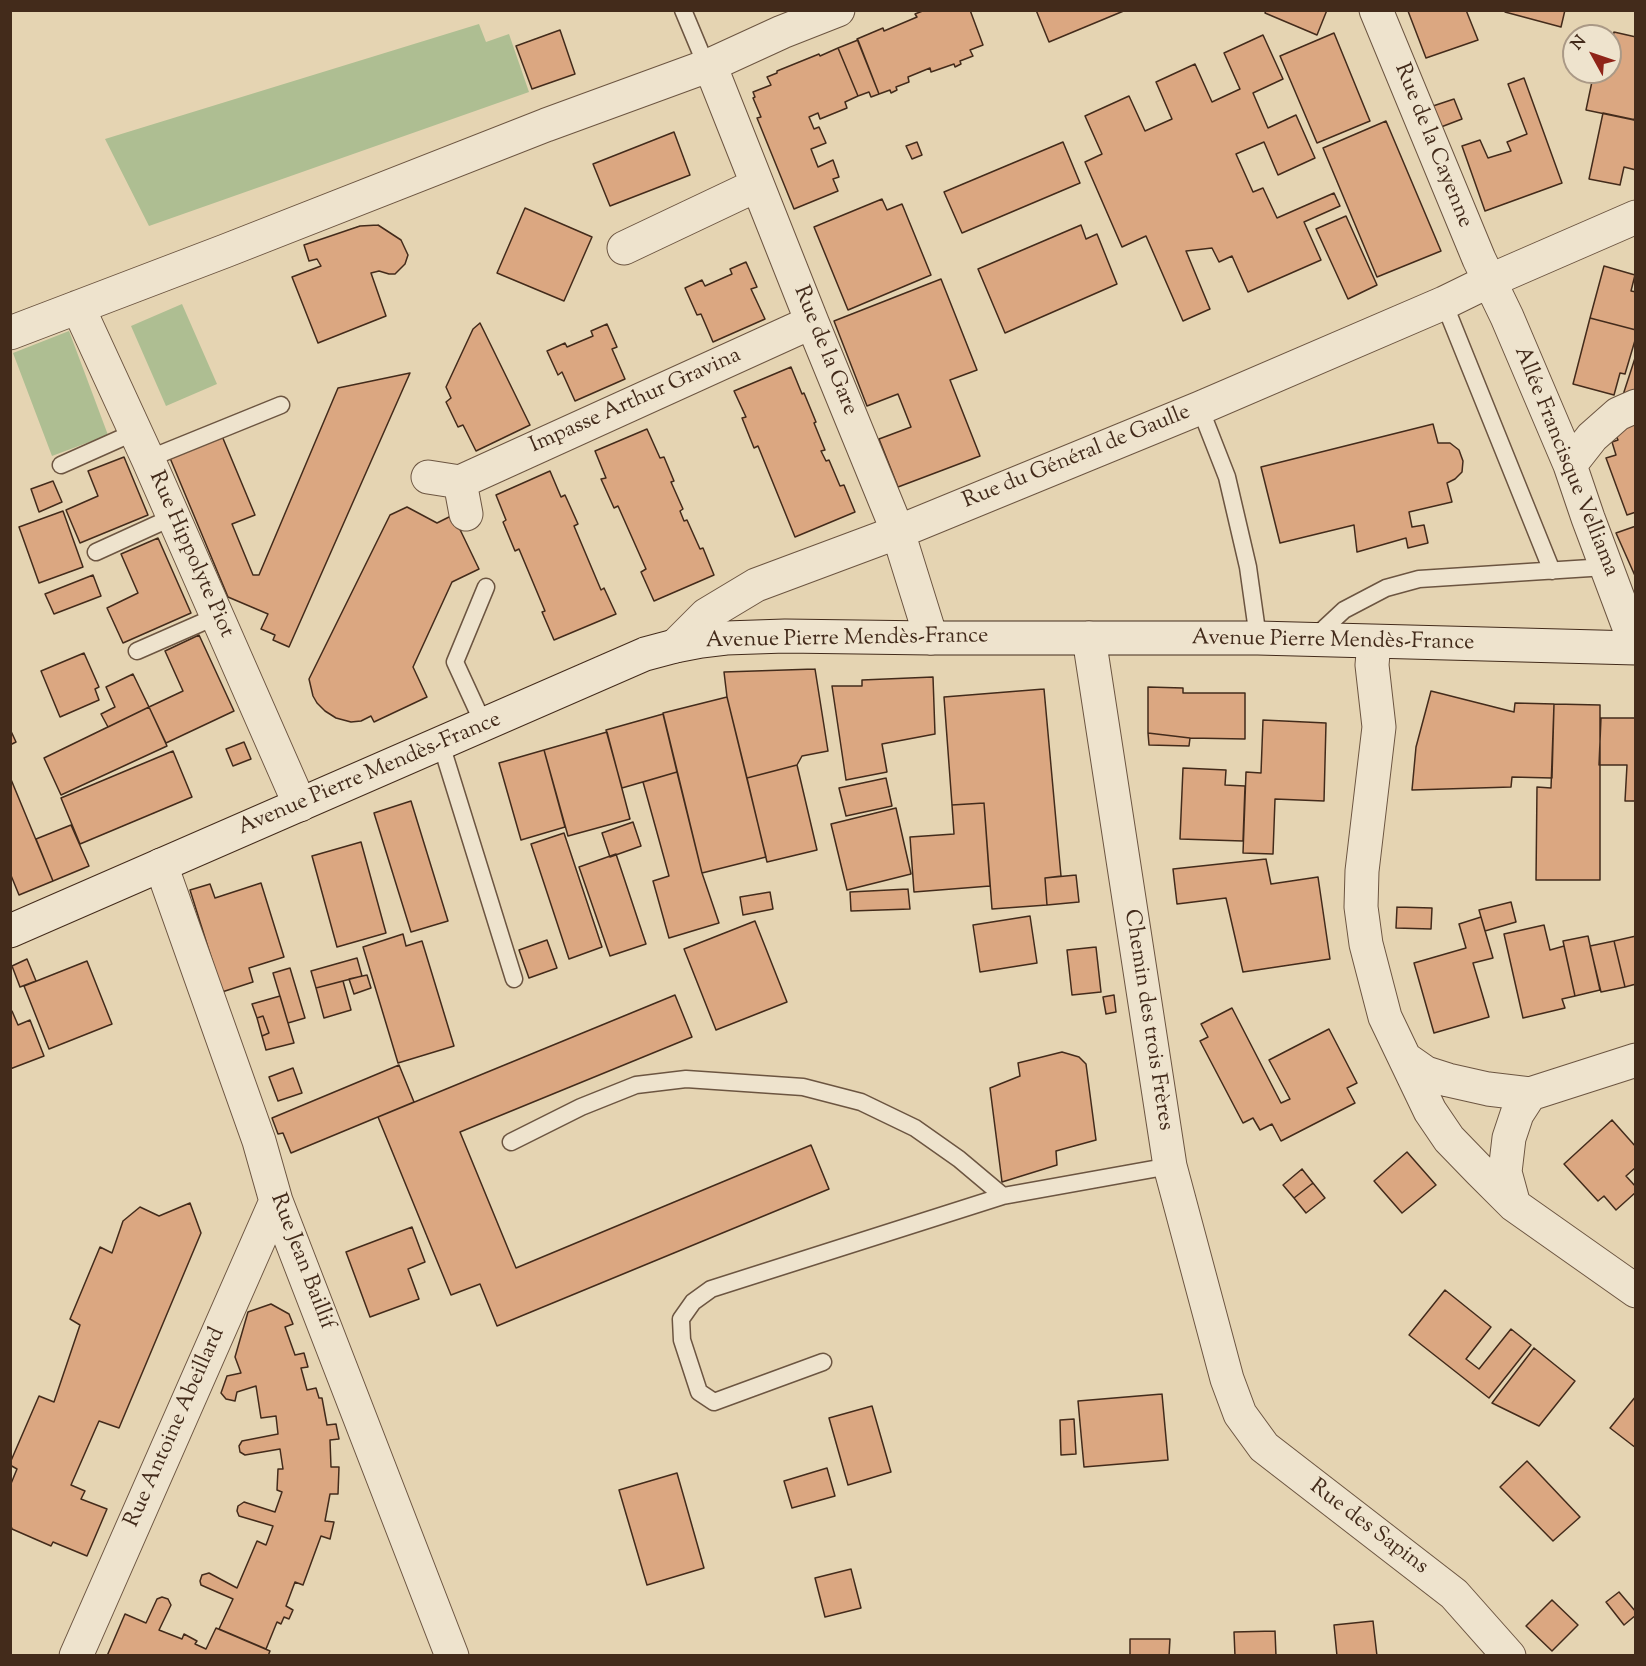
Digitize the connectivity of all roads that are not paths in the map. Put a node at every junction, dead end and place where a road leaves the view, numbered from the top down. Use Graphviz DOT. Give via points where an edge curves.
graph roads {
  1 [pos="683,10"];
  2 [pos="838,10"];
  3 [pos="1376,10"];
  4 [pos="710,65"];
  5 [pos="757,185"];
  6 [pos="1635,217"];
  7 [pos="624,248"];
  8 [pos="1489,281"];
  9 [pos="1444,303"];
  10 [pos="78,307"];
  11 [pos="812,322"];
  12 [pos="10,333"];
  13 [pos="281,405"];
  14 [pos="1635,406"];
  15 [pos="1200,408"];
  16 [pos="142,445"];
  17 [pos="61,465"];
  18 [pos="1570,465"];
  19 [pos="466,514"];
  20 [pos="173,518"];
  21 [pos="898,532"];
  22 [pos="96,552"];
  23 [pos="1606,567"];
  24 [pos="1552,571"];
  25 [pos="486,587"];
  26 [pos="217,616"];
  27 [pos="931,638"];
  28 [pos="1089,638"];
  29 [pos="1258,638"];
  30 [pos="1312,640"];
  31 [pos="1374,642"];
  32 [pos="675,646"];
  33 [pos="1635,647"];
  34 [pos="137,651"];
  35 [pos="484,725"];
  36 [pos="441,744"];
  37 [pos="300,805"];
  38 [pos="161,865"];
  39 [pos="10,932"];
  40 [pos="514,979"];
  41 [pos="1406,1059"];
  42 [pos="1635,1060"];
  43 [pos="1530,1094"];
  44 [pos="511,1142"];
  45 [pos="1170,1166"];
  46 [pos="1003,1196"];
  47 [pos="276,1201"];
  48 [pos="1514,1204"];
  49 [pos="1635,1291"];
  50 [pos="823,1362"];
  51 [pos="1233,1396"];
  52 [pos="76,1656"];
  53 [pos="452,1656"];
  54 [pos="1509,1656"];
  1 -- 4 [label="lane"];
  2 -- 4 [label="street"];
  3 -- 8 [label="street, Rue de la Cayenne"];
  4 -- 5 [label="street, Rue de la Gare"];
  4 -- 10 [label="street"];
  5 -- 7 [label="street"];
  5 -- 11 [label="street, Rue de la Gare"];
  6 -- 8 [label="street, Rue du Général de Gaulle"];
  8 -- 9 [label="street, Rue du Général de Gaulle"];
  8 -- 18 [label="street, Allée Francisque Velliama"];
  9 -- 15 [label="street, Rue du Général de Gaulle"];
  9 -- 24 [label="lane"];
  10 -- 12 [label="street"];
  10 -- 16 [label="street, Rue Hippolyte Piot"];
  11 -- 19 [label="street, Impasse Arthur Gravina" via="444,480"];
  11 -- 21 [label="street, Rue de la Gare"];
  13 -- 16 [label="lane"];
  14 -- 18 [label="street" via="1618,414 1592,437"];
  15 -- 21 [label="street, Rue du Général de Gaulle"];
  15 -- 29 [label="lane" via="1227,477 1248,567"];
  16 -- 17 [label="lane"];
  16 -- 20 [label="street, Rue Hippolyte Piot"];
  18 -- 23 [label="street, Allée Francisque Velliama"];
  20 -- 22 [label="lane"];
  20 -- 26 [label="street, Rue Hippolyte Piot"];
  21 -- 27 [label="street, Rue de la Gare"];
  21 -- 32 [label="street, Rue du Général de Gaulle" via="756,585 706,615"];
  23 -- 24 [label="lane"];
  23 -- 33 [label="street, Allée Francisque Velliama"];
  24 -- 30 [label="lane" via="1419,579 1386,588 1344,610"];
  25 -- 35 [label="lane" via="455,662"];
  26 -- 34 [label="lane"];
  26 -- 37 [label="street, Rue Hippolyte Piot"];
  27 -- 28 [label="street, Avenue Pierre Mendès-France"];
  27 -- 32 [label="street, Avenue Pierre Mendès-France" via="785,636 726,638"];
  28 -- 29 [label="street, Avenue Pierre Mendès-France"];
  28 -- 45 [label="street, Chemin des trois Frères"];
  29 -- 30 [label="street, Avenue Pierre Mendès-France"];
  30 -- 31 [label="street, Avenue Pierre Mendès-France"];
  31 -- 33 [label="street, Avenue Pierre Mendès-France"];
  31 -- 41 [label="street" via="1372,665 1379,727 1361,907 1366,944 1385,1017"];
  32 -- 35 [label="street, Avenue Pierre Mendès-France" via="645,654"];
  35 -- 36 [label="street, Avenue Pierre Mendès-France"];
  36 -- 37 [label="street, Avenue Pierre Mendès-France"];
  36 -- 40 [label="lane"];
  37 -- 38 [label="street, Avenue Pierre Mendès-France"];
  38 -- 39 [label="street, Avenue Pierre Mendès-France"];
  38 -- 47 [label="street, Rue Jean Baillif" via="260,1141"];
  41 -- 43 [label="street" via="1426,1073 1448,1080"];
  41 -- 48 [label="street" via="1430,1111 1449,1139"];
  42 -- 43 [label="street"];
  43 -- 48 [label="street" via="1516,1114 1509,1138 1505,1172"];
  44 -- 46 [label="lane" via="636,1085 686,1079 803,1087 861,1102 915,1128"];
  45 -- 46 [label="lane"];
  45 -- 51 [label="street, Chemin des trois Frères"];
  46 -- 50 [label="lane" via="711,1289 693,1302 681,1319 682,1340 699,1392 714,1402"];
  47 -- 52 [label="street, Rue Antoine Abeillard"];
  47 -- 53 [label="street, Rue Jean Baillif"];
  48 -- 49 [label="street"];
  51 -- 54 [label="street, Rue des Sapins" via="1240,1414 1264,1447 1454,1594"];
}
